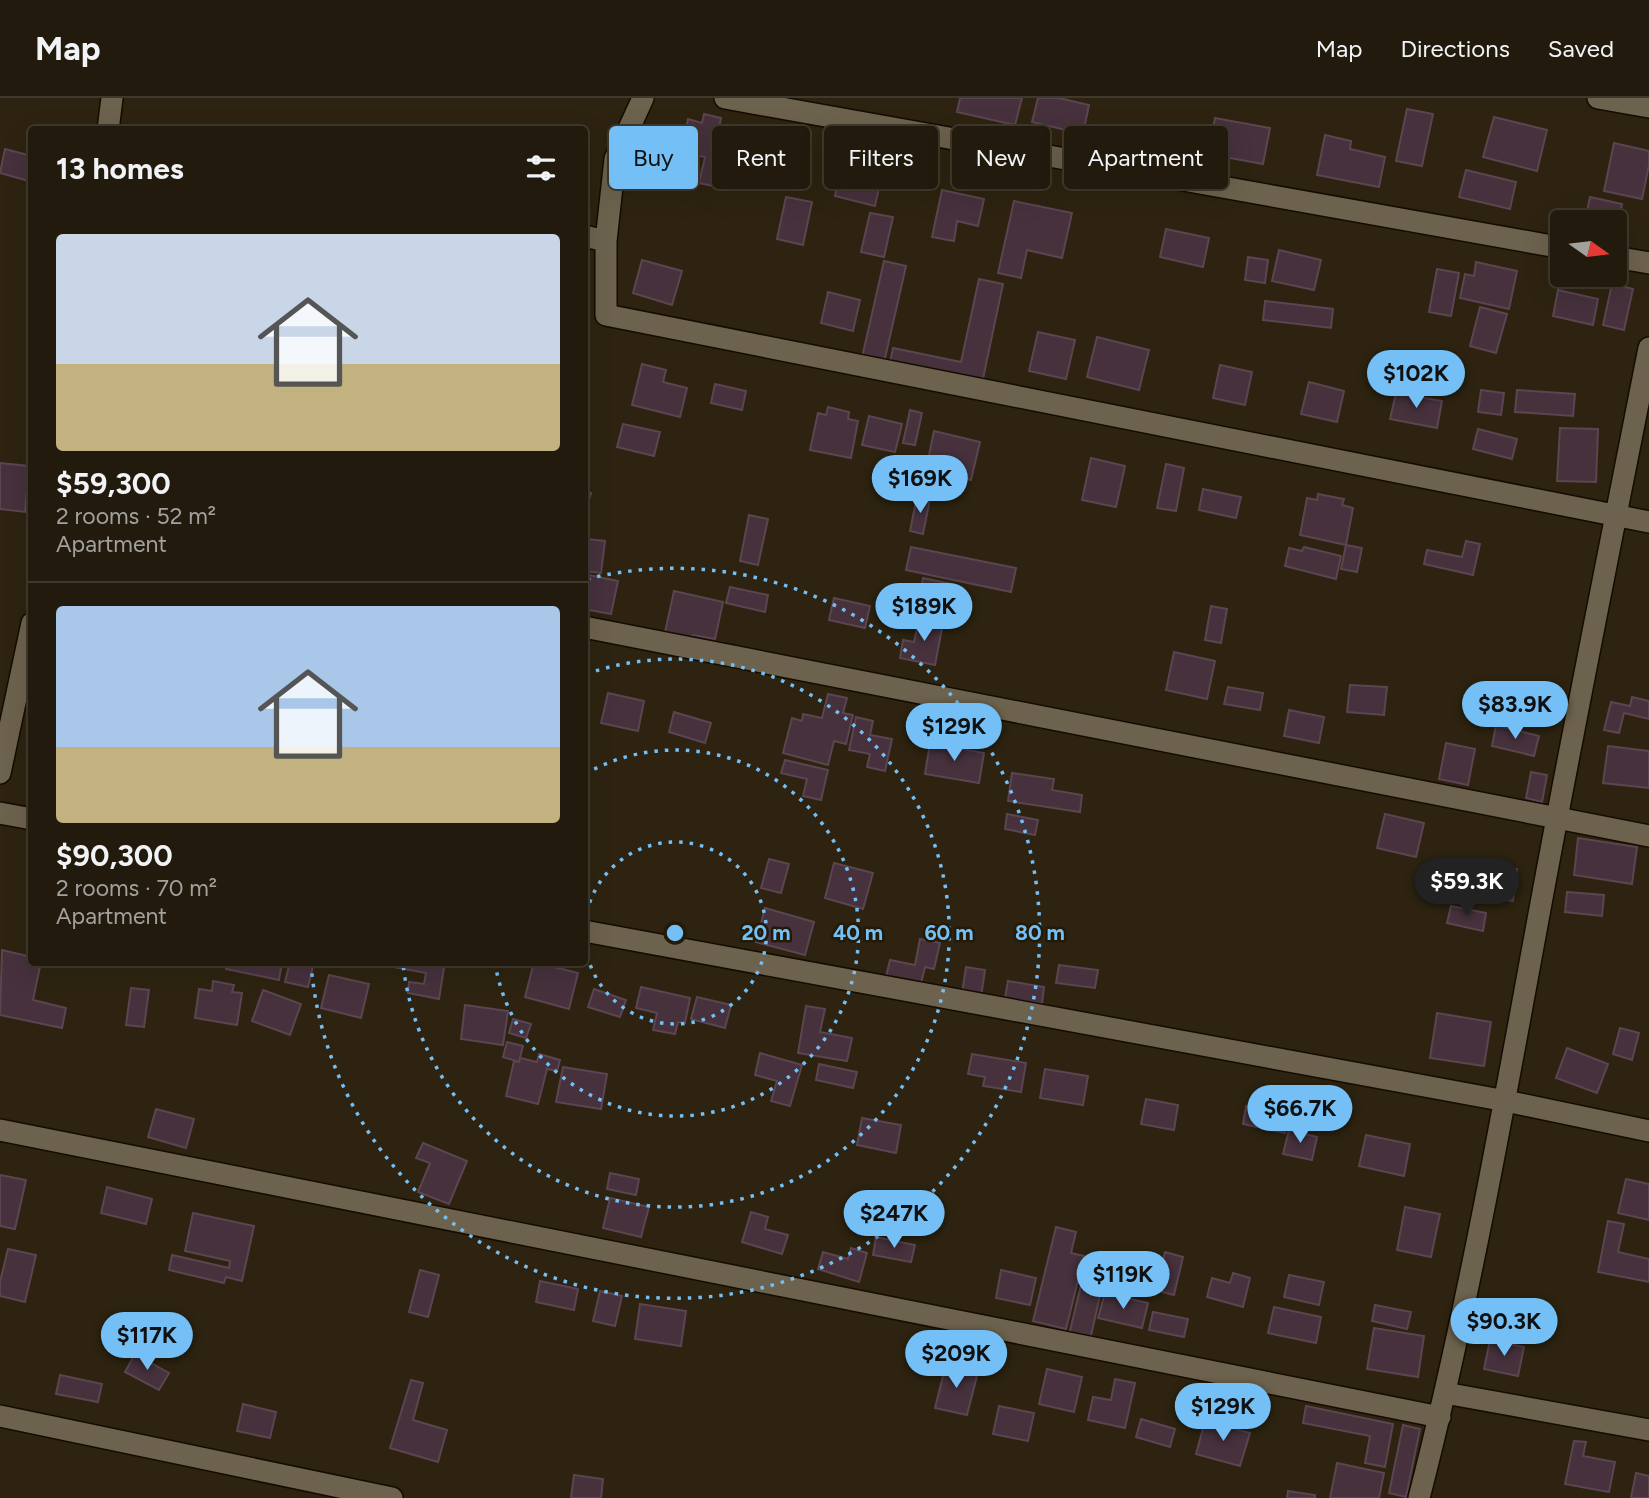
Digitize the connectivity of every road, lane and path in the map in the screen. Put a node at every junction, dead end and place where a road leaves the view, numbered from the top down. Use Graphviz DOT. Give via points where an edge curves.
graph roads {
  1 [pos="112,98"];
  2 [pos="643,98"];
  3 [pos="725,98"];
  4 [pos="1598,98"];
  5 [pos="1649,107"];
  6 [pos="108,126"];
  7 [pos="595,238"];
  8 [pos="1550,246"];
  9 [pos="1628,259"];
  10 [pos="1649,263"];
  11 [pos="1649,348"];
  12 [pos="1616,517"];
  13 [pos="1649,523"];
  14 [pos="588,628"];
  15 [pos="28,642"];
  16 [pos="0,773"];
  17 [pos="0,813"];
  18 [pos="28,819"];
  19 [pos="1557,819"];
  20 [pos="1649,836"];
  21 [pos="588,932"];
  22 [pos="1506,1101"];
  23 [pos="0,1130"];
  24 [pos="1649,1131"];
  25 [pos="1445,1393"];
  26 [pos="0,1416"];
  27 [pos="1440,1417"];
  28 [pos="1649,1430"];
  29 [pos="392,1498"];
  30 [pos="1419,1498"];
  1 -- 6 [label="street"];
  2 -- 7 [label="street" via="615,159"];
  3 -- 8 [label="street"];
  4 -- 5 [label="street"];
  7 -- 12 [label="street" via="606,315"];
  9 -- 10 [label="street"];
  11 -- 12 [label="street"];
  12 -- 13 [label="street"];
  12 -- 19 [label="street"];
  14 -- 19 [label="street"];
  15 -- 16 [label="street"];
  17 -- 18 [label="street"];
  19 -- 20 [label="street"];
  19 -- 22 [label="street"];
  21 -- 22 [label="street"];
  22 -- 24 [label="street"];
  22 -- 25 [label="street"];
  23 -- 27 [label="street"];
  25 -- 27 [label="street"];
  25 -- 28 [label="street"];
  26 -- 29 [label="street"];
  27 -- 30 [label="street"];
}
